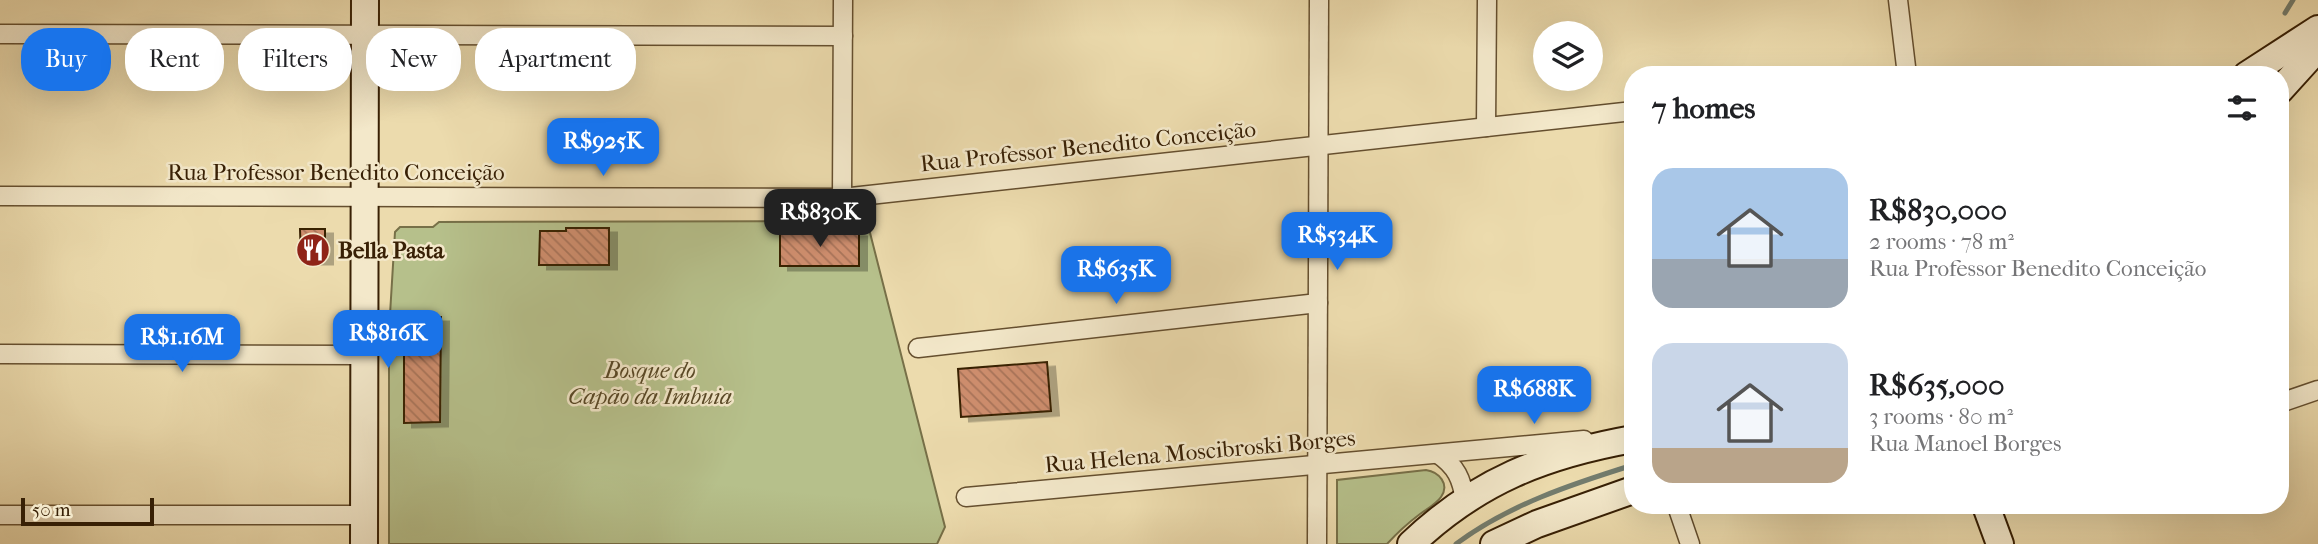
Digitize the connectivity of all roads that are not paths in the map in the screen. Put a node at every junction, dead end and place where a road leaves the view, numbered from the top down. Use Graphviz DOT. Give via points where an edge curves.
graph roads {
  1 [pos="365,0"];
  2 [pos="843,0"];
  3 [pos="1319,0"];
  4 [pos="1488,0"];
  5 [pos="1898,0"];
  6 [pos="2318,29"];
  7 [pos="0,34"];
  8 [pos="365,35"];
  9 [pos="843,36"];
  10 [pos="2318,48"];
  11 [pos="1906,66"];
  12 [pos="2261,66"];
  13 [pos="2289,80"];
  14 [pos="1624,112"];
  15 [pos="1486,127"];
  16 [pos="1319,145"];
  17 [pos="0,196"];
  18 [pos="365,197"];
  19 [pos="842,198"];
  20 [pos="1318,303"];
  21 [pos="918,348"];
  22 [pos="0,354"];
  23 [pos="364,355"];
  24 [pos="2318,390"];
  25 [pos="2289,400"];
  26 [pos="1624,439"];
  27 [pos="1624,440"];
  28 [pos="1438,454"];
  29 [pos="1318,465"];
  30 [pos="1624,493"];
  31 [pos="966,497"];
  32 [pos="1465,501"];
  33 [pos="0,514"];
  34 [pos="1680,514"];
  35 [pos="1990,514"];
  36 [pos="364,515"];
  37 [pos="364,544"];
  38 [pos="1317,544"];
  39 [pos="1410,544"];
  40 [pos="1494,544"];
  41 [pos="1690,544"];
  42 [pos="2000,544"];
  1 -- 8 [label="street"];
  2 -- 9 [label="street"];
  3 -- 16 [label="street"];
  4 -- 15 [label="street"];
  5 -- 11 [label="street"];
  6 -- 12 [label="street"];
  7 -- 8 [label="street"];
  8 -- 9 [label="street"];
  8 -- 18 [label="street"];
  9 -- 19 [label="street"];
  10 -- 13 [label="street"];
  14 -- 15 [label="street, Rua Professor Benedito Conceição"];
  15 -- 16 [label="street, Rua Professor Benedito Conceição"];
  16 -- 19 [label="street, Rua Professor Benedito Conceição"];
  16 -- 20 [label="street"];
  17 -- 18 [label="street, Rua Professor Benedito Conceição"];
  18 -- 19 [label="street, Rua Professor Benedito Conceição"];
  18 -- 23 [label="street"];
  20 -- 21 [label="street"];
  20 -- 29 [label="street"];
  22 -- 23 [label="street"];
  23 -- 36 [label="street"];
  24 -- 25 [label="street"];
  26 -- 28 [label="street, Rua Helena Moscibroski Borges"];
  27 -- 32 [label="street" via="1544,460"];
  28 -- 29 [label="street, Rua Helena Moscibroski Borges"];
  28 -- 32 [label="street" via="1459,474"];
  29 -- 31 [label="street, Rua Helena Moscibroski Borges"];
  29 -- 38 [label="street"];
  30 -- 40 [label="street"];
  32 -- 39 [label="street"];
  33 -- 36 [label="street"];
  34 -- 41 [label="street"];
  35 -- 42 [label="street"];
  36 -- 37 [label="street"];
}
